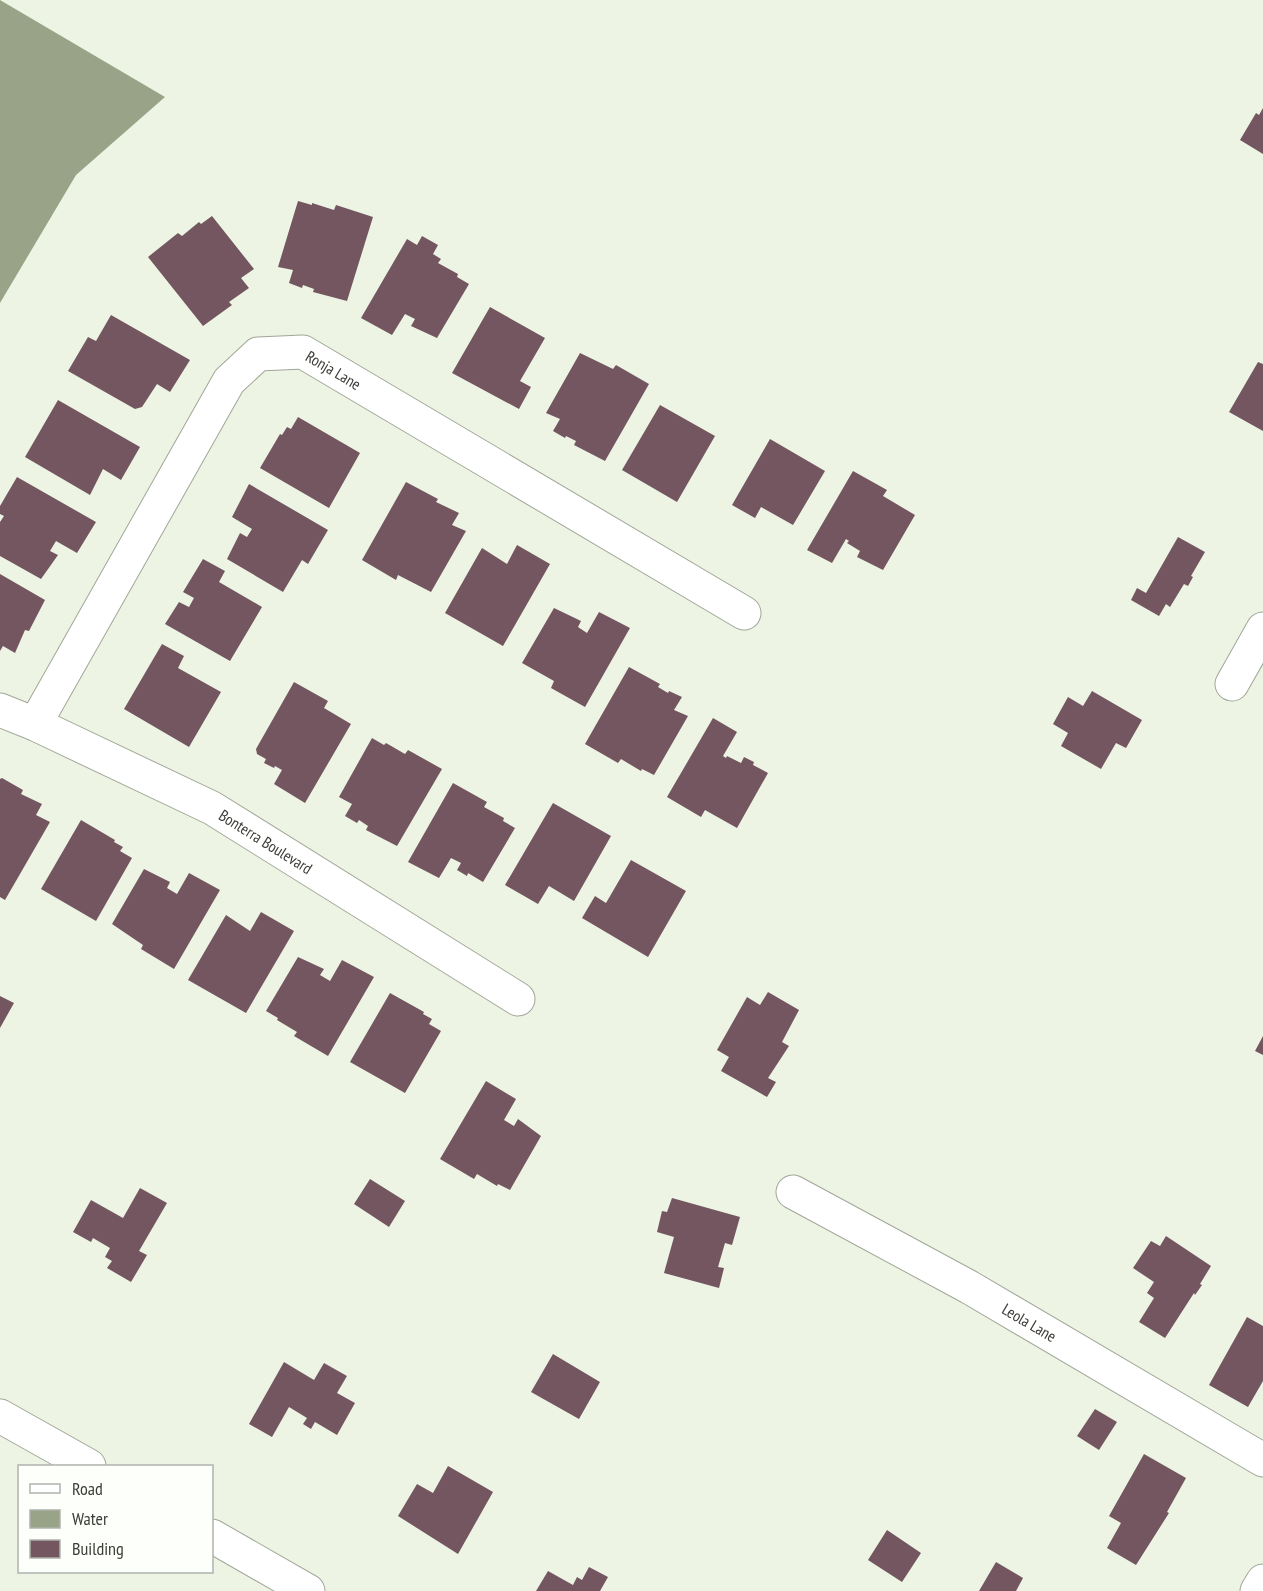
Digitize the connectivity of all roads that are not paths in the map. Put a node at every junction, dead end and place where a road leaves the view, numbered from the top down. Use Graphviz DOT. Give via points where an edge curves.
graph roads {
  1 [pos="744,613"];
  2 [pos="1263,629"];
  3 [pos="1232,684"];
  4 [pos="0,710"];
  5 [pos="35,724"];
  6 [pos="518,999"];
  7 [pos="793,1192"];
  8 [pos="0,1416"];
  9 [pos="1263,1460"];
  10 [pos="86,1465"];
  11 [pos="213,1537"];
  12 [pos="1263,1581"];
  13 [pos="308,1591"];
  14 [pos="1257,1591"];
  1 -- 5 [label="street, Ronja Lane" via="303,352 258,354 230,381"];
  2 -- 3 [label="street"];
  4 -- 5 [label="street, Bonterra Boulevard"];
  5 -- 6 [label="street, Bonterra Boulevard" via="212,808"];
  7 -- 9 [label="street, Leola Lane" via="969,1287"];
  8 -- 10 [label="street"];
  11 -- 13 [label="street"];
  12 -- 14 [label="street"];
}
